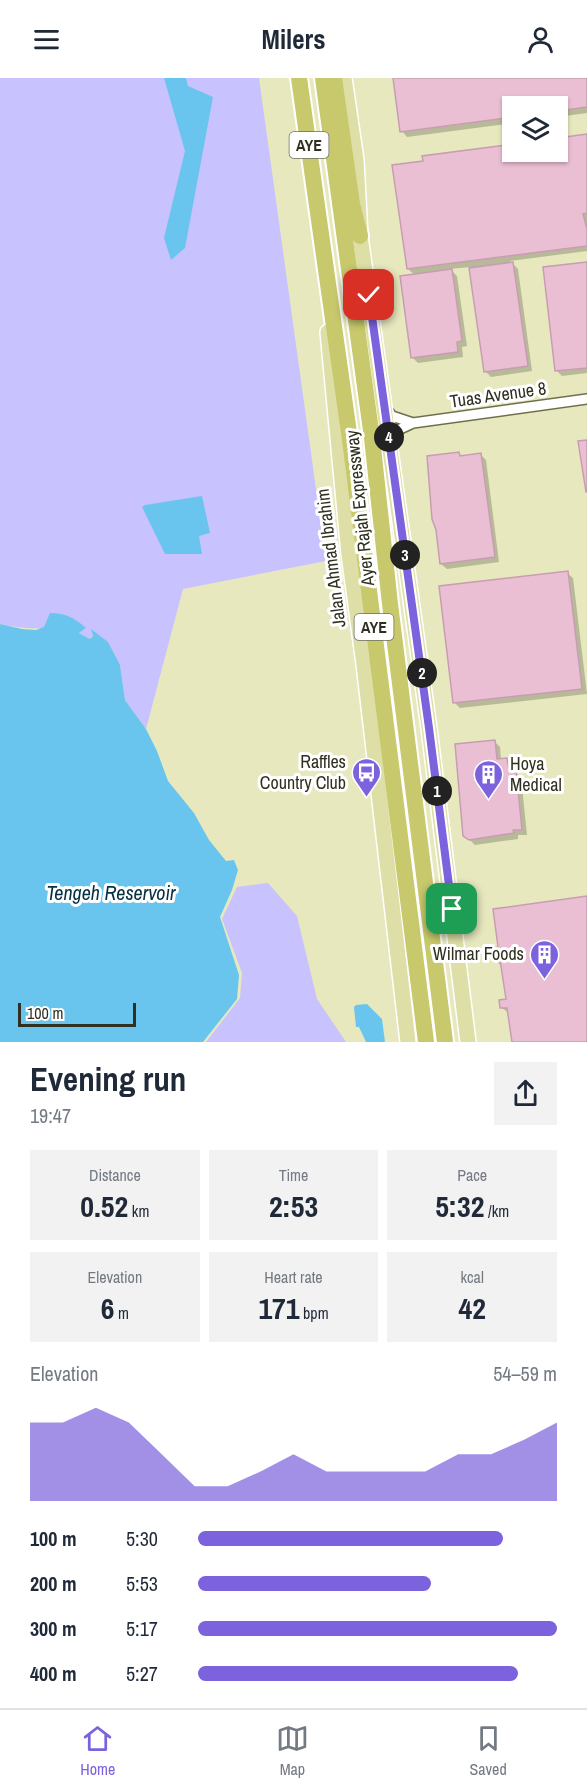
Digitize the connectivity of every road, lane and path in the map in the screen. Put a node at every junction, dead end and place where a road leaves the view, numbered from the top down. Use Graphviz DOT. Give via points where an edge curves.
graph roads {
  1 [pos="299,78"];
  2 [pos="323,78"];
  3 [pos="334,78"];
  4 [pos="344,78"];
  5 [pos="319,212"];
  6 [pos="360,236"];
  7 [pos="587,399"];
  8 [pos="385,406"];
  9 [pos="413,423"];
  10 [pos="389,442"];
  11 [pos="408,1042"];
  12 [pos="426,1042"];
  13 [pos="445,1042"];
  14 [pos="468,1042"];
  1 -- 5 [label="highway, Ayer Rajah Expressway / AYE"];
  2 -- 13 [label="highway, Ayer Rajah Expressway / AYE" via="372,438"];
  3 -- 6 [label="highway"];
  4 -- 6 [label="main road" via="356,160"];
  5 -- 11 [label="main road, Jalan Ahmad Ibrahim" via="349,554"];
  5 -- 12 [label="highway, Ayer Rajah Expressway / AYE"];
  6 -- 8 [label="main road"];
  7 -- 9 [label="street, Tuas Avenue 8"];
  8 -- 9 [label="street" via="392,416"];
  8 -- 10 [label="main road"];
  9 -- 10 [label="street, Tuas Avenue 8" via="398,430"];
  10 -- 14 [label="main road"];
}
